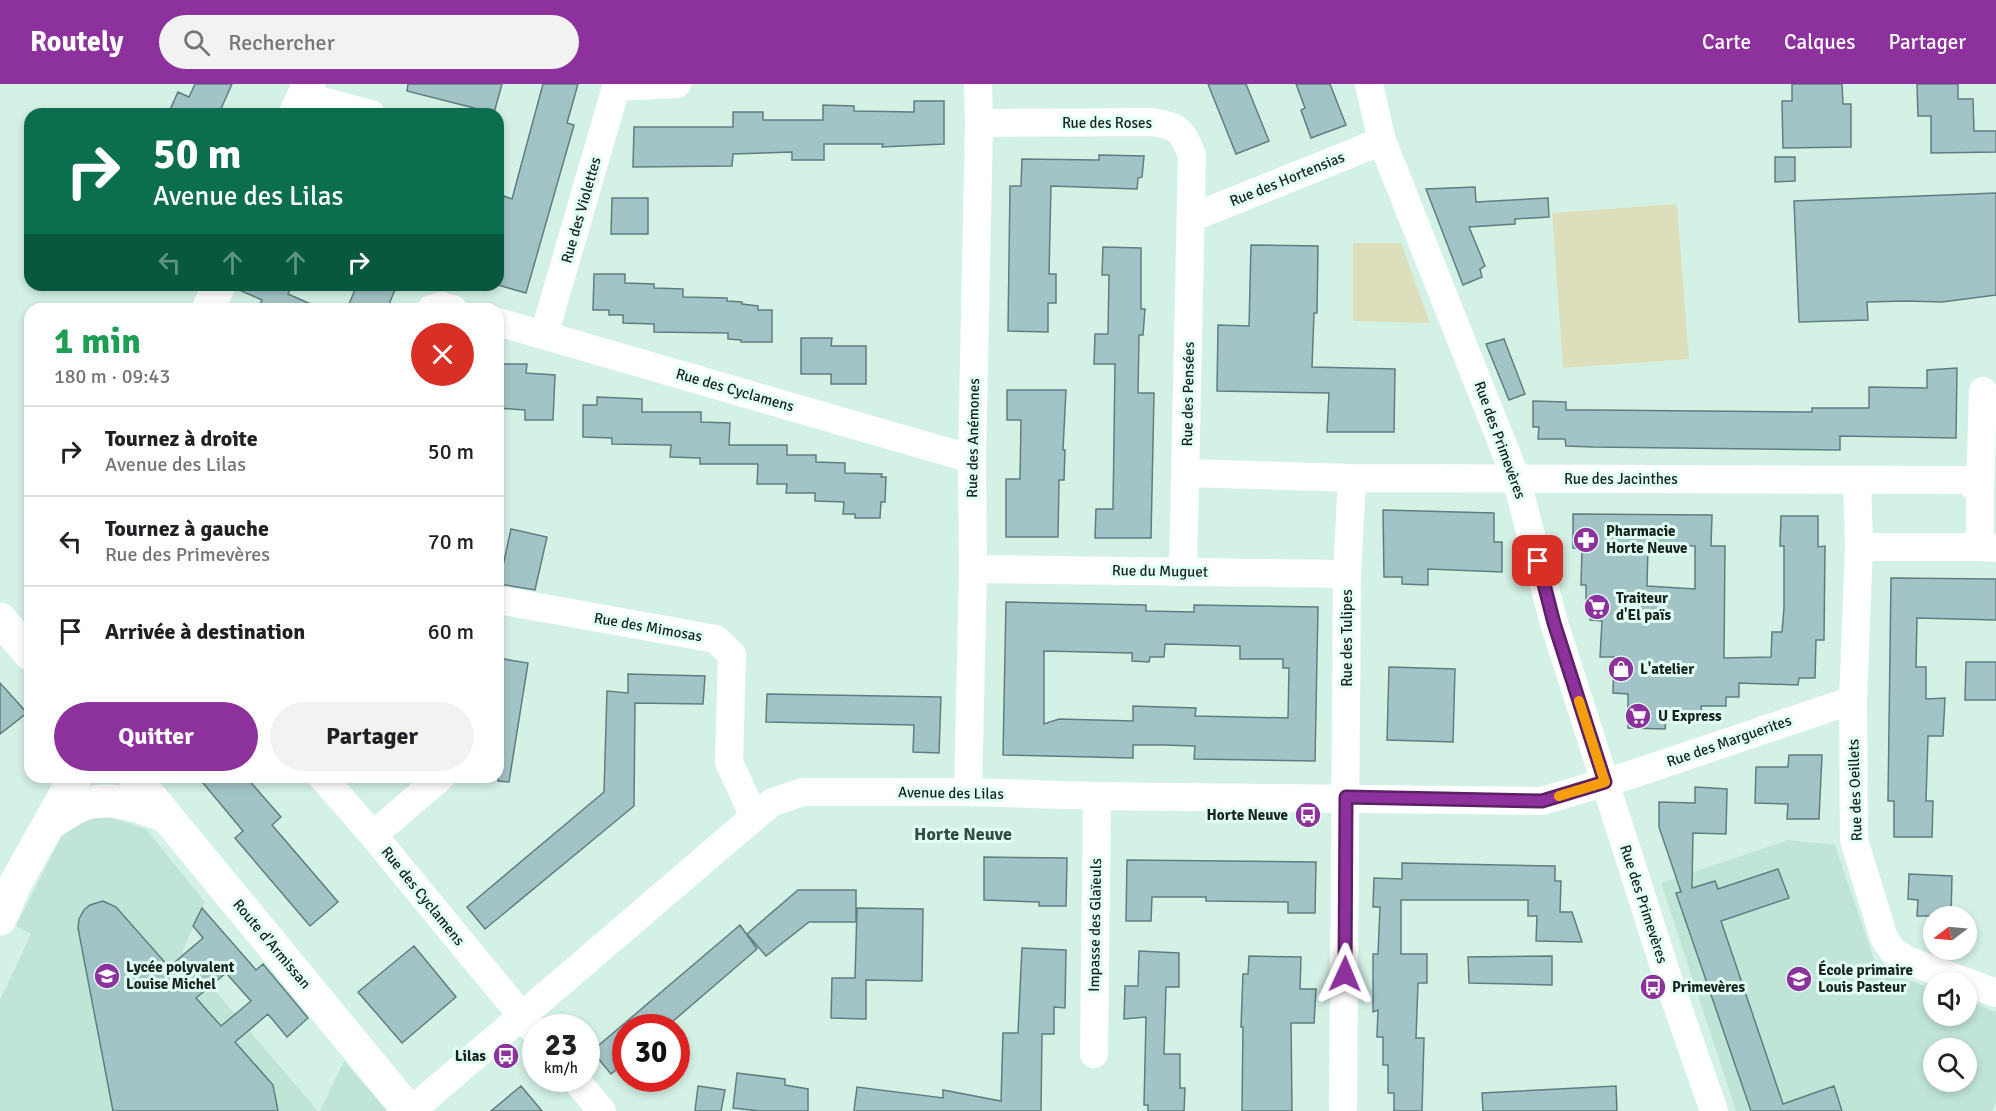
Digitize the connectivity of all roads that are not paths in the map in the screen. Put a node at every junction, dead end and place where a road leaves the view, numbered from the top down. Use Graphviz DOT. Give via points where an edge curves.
graph roads {
  1 [pos="677,84"];
  2 [pos="978,84"];
  3 [pos="1369,84"];
  4 [pos="617,86"];
  5 [pos="302,98"];
  6 [pos="345,108"];
  7 [pos="979,123"];
  8 [pos="1382,141"];
  9 [pos="1191,218"];
  10 [pos="504,324"];
  11 [pos="544,335"];
  12 [pos="1983,391"];
  13 [pos="972,459"];
  14 [pos="1186,473"];
  15 [pos="1352,478"];
  16 [pos="1516,478"];
  17 [pos="1857,480"];
  18 [pos="1980,492"];
  19 [pos="1859,547"];
  20 [pos="1988,547"];
  21 [pos="973,569"];
  22 [pos="1183,571"];
  23 [pos="1347,574"];
  24 [pos="504,601"];
  25 [pos="0,619"];
  26 [pos="24,647"];
  27 [pos="1853,700"];
  28 [pos="1605,782"];
  29 [pos="72,783"];
  30 [pos="139,783"];
  31 [pos="327,783"];
  32 [pos="434,783"];
  33 [pos="968,792"];
  34 [pos="1097,796"];
  35 [pos="1346,797"];
  36 [pos="166,816"];
  37 [pos="754,817"];
  38 [pos="48,825"];
  39 [pos="373,835"];
  40 [pos="0,919"];
  41 [pos="1996,993"];
  42 [pos="540,1014"];
  43 [pos="522,1018"];
  44 [pos="522,1029"];
  45 [pos="1094,1054"];
  46 [pos="586,1092"];
  47 [pos="410,1111"];
  48 [pos="602,1111"];
  49 [pos="1343,1111"];
  50 [pos="1714,1111"];
  1 -- 4 [label="street"];
  2 -- 7 [label="street, Rue des Anémones"];
  3 -- 8 [label="street, Rue des Primevères"];
  4 -- 11 [label="street, Rue des Violettes"];
  5 -- 6 [label="street"];
  7 -- 9 [label="street, Rue des Roses" via="1171,125 1185,137 1192,155"];
  7 -- 13 [label="street, Rue des Anémones"];
  8 -- 9 [label="street, Rue des Hortensias"];
  8 -- 16 [label="street, Rue des Primevères"];
  9 -- 14 [label="street, Rue des Pensées"];
  10 -- 11 [label="street, Rue des Cyclamens"];
  11 -- 13 [label="street, Rue des Cyclamens"];
  12 -- 18 [label="street"];
  13 -- 21 [label="street, Rue des Anémones"];
  14 -- 15 [label="street, Rue des Jacinthes"];
  14 -- 22 [label="street, Rue des Pensées"];
  15 -- 16 [label="street, Rue des Jacinthes"];
  15 -- 23 [label="street, Rue des Tulipes"];
  16 -- 17 [label="street, Rue des Jacinthes"];
  16 -- 28 [label="street, Rue des Primevères" via="1554,623"];
  17 -- 18 [label="street, Rue des Jacinthes" via="1967,480"];
  17 -- 19 [label="street, Rue des Oeillets"];
  18 -- 20 [label="street"];
  19 -- 20 [label="street"];
  19 -- 27 [label="street, Rue des Oeillets"];
  21 -- 22 [label="street, Rue du Muguet"];
  21 -- 33 [label="street, Rue des Anémones"];
  22 -- 23 [label="street, Rue du Muguet"];
  23 -- 35 [label="street, Rue des Tulipes"];
  24 -- 37 [label="street, Rue des Mimosas" via="716,639 732,655 729,762"];
  25 -- 26 [label="street"];
  27 -- 28 [label="street, Rue des Marguerites"];
  27 -- 41 [label="street, Rue des Oeillets" via="1854,840 1884,938 1893,951 1909,960"];
  28 -- 35 [label="street, Avenue des Lilas" via="1542,801"];
  28 -- 50 [label="street, Rue des Primevères"];
  29 -- 38 [label="street"];
  30 -- 36 [label="street, Route d'Armissan"];
  31 -- 39 [label="street, Rue des Cyclamens"];
  32 -- 39 [label="street"];
  33 -- 34 [label="street, Avenue des Lilas"];
  33 -- 37 [label="street, Avenue des Lilas" via="804,792 773,802"];
  34 -- 35 [label="street, Avenue des Lilas"];
  34 -- 45 [label="street, Impasse des Glaïeuls"];
  35 -- 49 [label="street, Rue des Tulipes"];
  36 -- 38 [label="street" via="134,805 104,801 79,806"];
  36 -- 47 [label="street, Route d'Armissan"];
  37 -- 42 [label="street, Avenue des Lilas"];
  38 -- 40 [label="street"];
  39 -- 43 [label="street, Rue des Cyclamens"];
  44 -- 47 [label="street, Avenue des Lilas"];
  46 -- 48 [label="street"];
}
